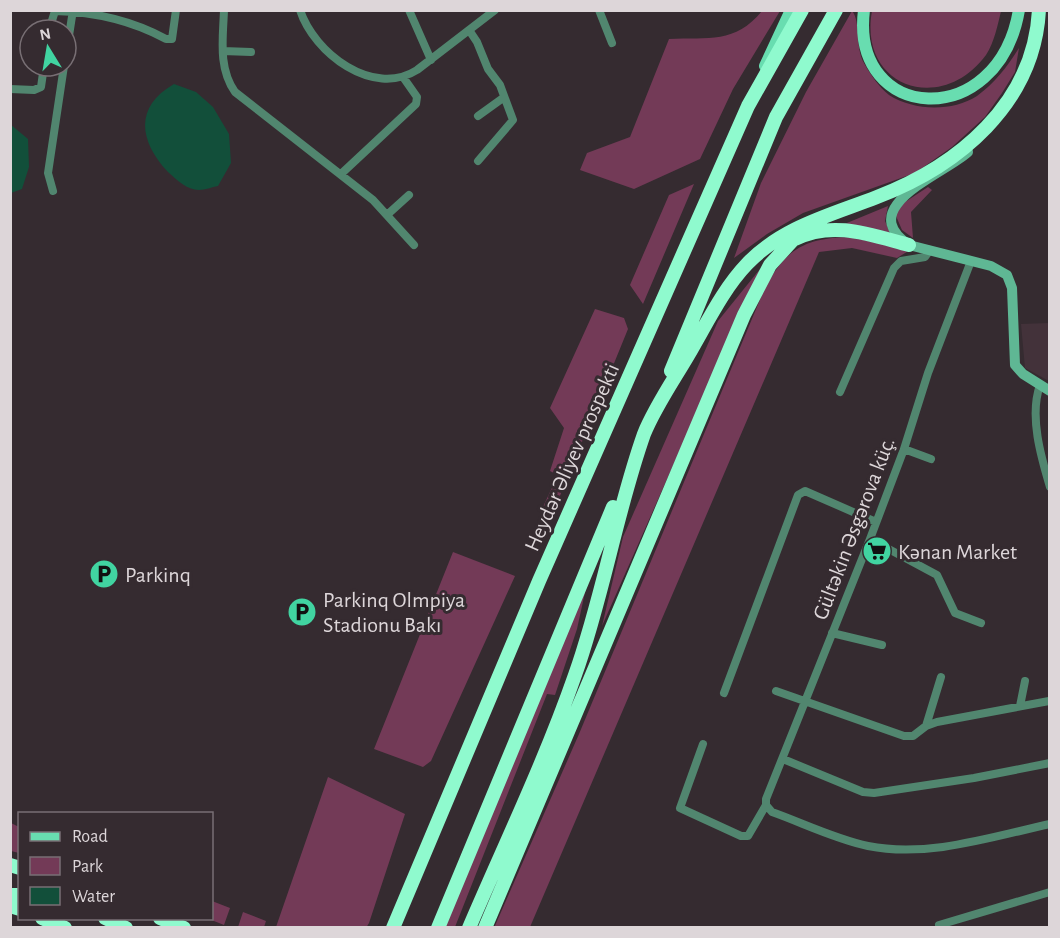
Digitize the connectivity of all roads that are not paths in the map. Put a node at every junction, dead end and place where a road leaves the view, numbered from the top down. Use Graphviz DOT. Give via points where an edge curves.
graph roads {
  1 [pos="176,10"];
  2 [pos="224,10"];
  3 [pos="300,10"];
  4 [pos="409,10"];
  5 [pos="495,10"];
  6 [pos="791,10"];
  7 [pos="802,10"];
  8 [pos="836,10"];
  9 [pos="864,10"];
  10 [pos="1019,10"];
  11 [pos="1039,10"];
  12 [pos="56,11"];
  13 [pos="73,11"];
  14 [pos="601,11"];
  15 [pos="469,30"];
  16 [pos="612,43"];
  17 [pos="223,51"];
  18 [pos="251,52"];
  19 [pos="431,60"];
  20 [pos="403,77"];
  21 [pos="42,78"];
  22 [pos="62,78"];
  23 [pos="10,89"];
  24 [pos="503,98"];
  25 [pos="748,106"];
  26 [pos="478,116"];
  27 [pos="995,120"];
  28 [pos="478,161"];
  29 [pos="341,174"];
  30 [pos="53,191"];
  31 [pos="409,195"];
  32 [pos="388,214"];
  33 [pos="821,217"];
  34 [pos="788,243"];
  35 [pos="414,245"];
  36 [pos="909,245"];
  37 [pos="930,250"];
  38 [pos="971,261"];
  39 [pos="1045,388"];
  40 [pos="840,392"];
  41 [pos="645,431"];
  42 [pos="904,449"];
  43 [pos="931,459"];
  44 [pos="1050,487"];
  45 [pos="876,522"];
  46 [pos="870,539"];
  47 [pos="981,623"];
  48 [pos="832,633"];
  49 [pos="882,645"];
  50 [pos="941,677"];
  51 [pos="1025,681"];
  52 [pos="776,691"];
  53 [pos="723,693"];
  54 [pos="1048,701"];
  55 [pos="805,702"];
  56 [pos="1020,706"];
  57 [pos="926,726"];
  58 [pos="704,744"];
  59 [pos="783,759"];
  60 [pos="1050,763"];
  61 [pos="766,805"];
  62 [pos="1050,825"];
  63 [pos="417,868"];
  64 [pos="1050,892"];
  65 [pos="47,920"];
  66 [pos="110,920"];
  67 [pos="165,920"];
  68 [pos="939,925"];
  69 [pos="65,927"];
  70 [pos="126,927"];
  71 [pos="184,927"];
  72 [pos="385,927"];
  73 [pos="393,927"];
  74 [pos="438,927"];
  75 [pos="469,927"];
  76 [pos="485,927"];
  1 -- 13 [label="street" via="172,39 123,20"];
  2 -- 17 [label="street"];
  3 -- 20 [label="street" via="317,39 344,66 372,77"];
  4 -- 19 [label="street"];
  5 -- 15 [label="street"];
  6 -- 25 [label="main road"];
  7 -- 25 [label="highway, Heydər Əliyev prospekti"];
  8 -- 41 [label="highway" via="776,117"];
  9 -- 10 [label="main road" via="865,47 876,70 903,92 923,99 939,99 973,89 986,78 1008,46"];
  11 -- 27 [label="highway" via="1026,68"];
  12 -- 13 [label="street"];
  14 -- 16 [label="street"];
  15 -- 19 [label="street"];
  15 -- 24 [label="street" via="500,85"];
  17 -- 18 [label="street"];
  17 -- 29 [label="street" via="225,74 241,98"];
  19 -- 20 [label="street"];
  20 -- 29 [label="street" via="417,96 416,104"];
  21 -- 23 [label="street" via="41,87 34,90"];
  22 -- 30 [label="street" via="48,173"];
  24 -- 26 [label="street"];
  24 -- 28 [label="street" via="513,120"];
  25 -- 63 [label="highway, Heydər Əliyev prospekti"];
  27 -- 33 [label="highway" via="963,151 920,178"];
  27 -- 36 [label="street" via="964,156 895,202 891,216 894,228"];
  29 -- 32 [label="street"];
  31 -- 32 [label="street"];
  32 -- 35 [label="street"];
  33 -- 34 [label="highway"];
  33 -- 41 [label="highway" via="772,241 734,279"];
  34 -- 36 [label="highway" via="812,232 838,229"];
  34 -- 76 [label="highway" via="770,265 744,315"];
  36 -- 37 [label="street"];
  37 -- 38 [label="street"];
  37 -- 40 [label="street" via="925,257 901,261 894,268"];
  38 -- 39 [label="street" via="1007,274 1012,288 1015,364"];
  38 -- 42 [label="street, Gültəkin Əsgərova küç."];
  39 -- 44 [label="street" via="1036,410"];
  41 -- 74 [label="highway"];
  41 -- 75 [label="highway" via="576,674"];
  42 -- 43 [label="street"];
  42 -- 45 [label="street, Gültəkin Əsgərova küç."];
  45 -- 46 [label="street, Gültəkin Əsgərova küç."];
  45 -- 53 [label="street" via="805,491 798,495"];
  46 -- 47 [label="street" via="931,570 943,584 955,613"];
  46 -- 48 [label="street, Gültəkin Əsgərova küç."];
  48 -- 49 [label="street"];
  48 -- 55 [label="street, Gültəkin Əsgərova küç."];
  50 -- 57 [label="street"];
  51 -- 56 [label="street"];
  52 -- 55 [label="street"];
  54 -- 56 [label="street"];
  55 -- 57 [label="street" via="904,736 918,734"];
  55 -- 59 [label="street, Gültəkin Əsgərova küç."];
  56 -- 57 [label="street"];
  58 -- 61 [label="street, Gültəkin Əsgərova küç." via="680,804 683,811 745,837"];
  59 -- 60 [label="street" via="874,793"];
  59 -- 61 [label="street, Gültəkin Əsgərova küç."];
  61 -- 62 [label="street" via="772,812 847,840 893,849 930,849"];
  63 -- 72 [label="highway"];
  63 -- 73 [label="highway, Heydər Əliyev prospekti"];
  64 -- 68 [label="street"];
  65 -- 69 [label="highway"];
  66 -- 70 [label="highway"];
  67 -- 71 [label="highway"];
}
